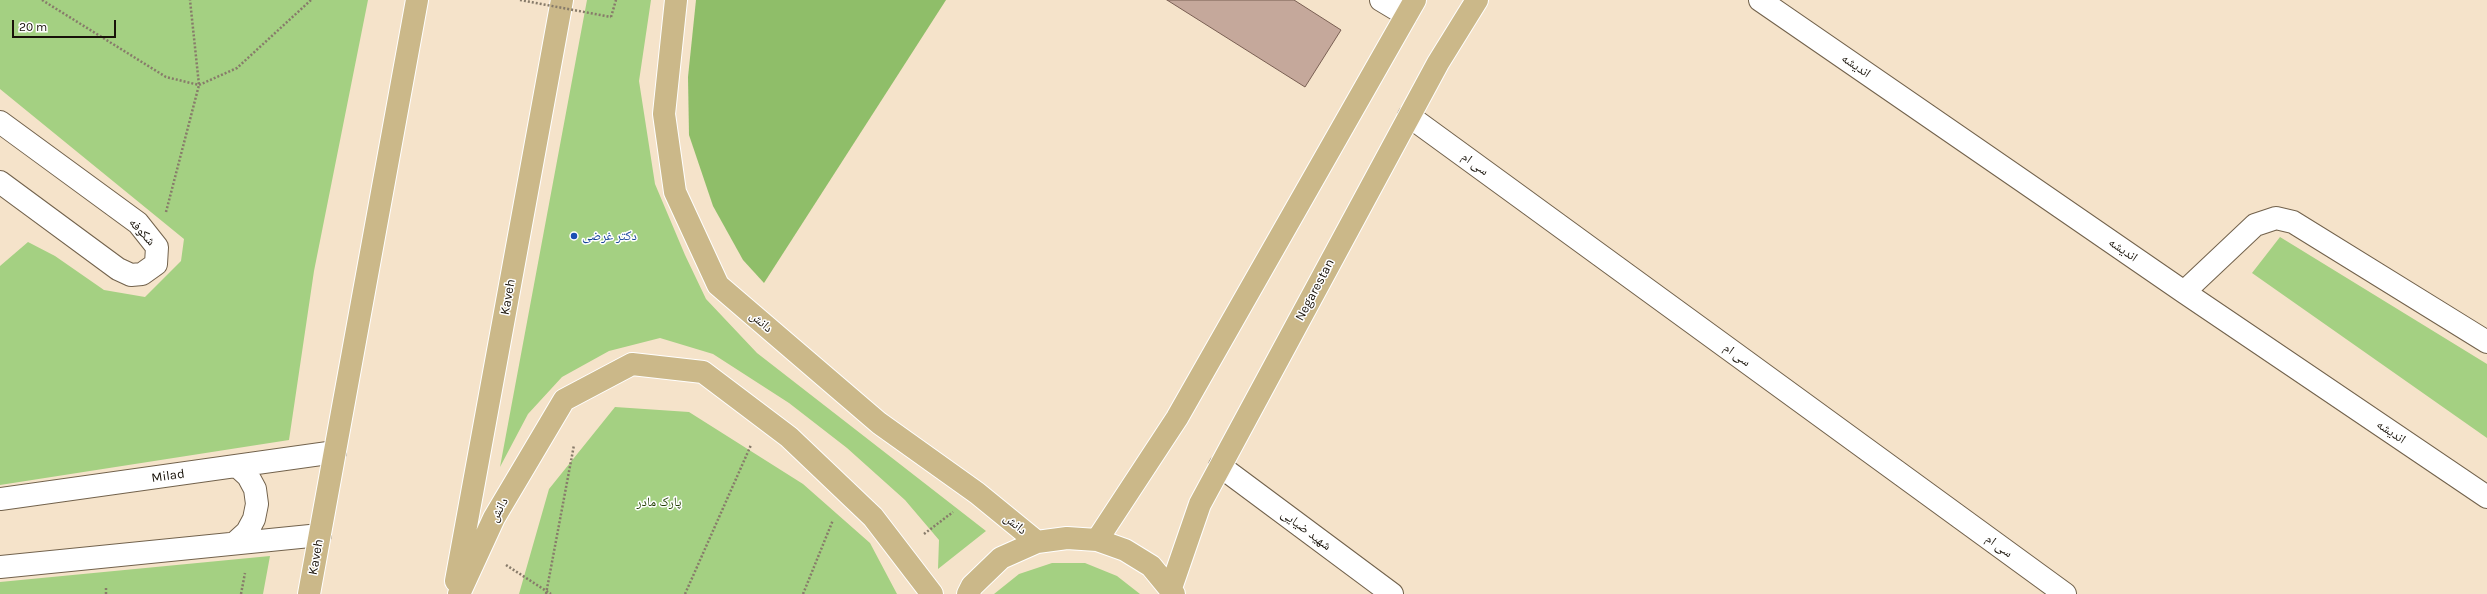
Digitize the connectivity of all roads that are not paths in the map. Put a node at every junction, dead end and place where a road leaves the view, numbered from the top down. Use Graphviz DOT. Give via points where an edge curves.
graph roads {
  1 [pos="417,0"];
  2 [pos="562,0"];
  3 [pos="676,0"];
  4 [pos="1381,0"];
  5 [pos="1477,0"];
  6 [pos="1760,0"];
  7 [pos="1410,8"];
  8 [pos="1409,116"];
  9 [pos="0,122"];
  10 [pos="0,182"];
  11 [pos="2184,292"];
  12 [pos="2487,342"];
  13 [pos="335,452"];
  14 [pos="237,466"];
  15 [pos="1220,466"];
  16 [pos="2487,496"];
  17 [pos="0,499"];
  18 [pos="320,535"];
  19 [pos="1097,540"];
  20 [pos="236,542"];
  21 [pos="1037,542"];
  22 [pos="0,567"];
  23 [pos="1173,591"];
  24 [pos="309,594"];
  25 [pos="454,594"];
  26 [pos="459,594"];
  27 [pos="932,594"];
  28 [pos="968,594"];
  29 [pos="1392,594"];
  30 [pos="2065,594"];
  1 -- 13 [label="main road, Kaveh"];
  2 -- 25 [label="main road, Kaveh"];
  3 -- 21 [label="main road, دانش" via="664,114 675,192 718,285 879,423 977,493"];
  4 -- 7 [label="street"];
  5 -- 8 [label="main road, Negarestan"];
  6 -- 11 [label="street, اندیشه"];
  7 -- 19 [label="main road" via="1177,418"];
  8 -- 15 [label="main road, Negarestan"];
  8 -- 30 [label="street, سی ام"];
  9 -- 10 [label="street, شکوفه" via="138,224 157,247 156,264 142,274 131,275 118,269"];
  11 -- 12 [label="street" via="2255,225 2276,218 2293,222"];
  11 -- 16 [label="street, اندیشه"];
  13 -- 14 [label="street, Milad"];
  13 -- 18 [label="main road, Kaveh"];
  14 -- 17 [label="street, Milad"];
  14 -- 20 [label="street" via="252,482 257,504 254,519 247,532"];
  15 -- 23 [label="main road, Negarestan" via="1200,504"];
  15 -- 29 [label="street, شهید ضیایی"];
  18 -- 20 [label="street"];
  18 -- 24 [label="main road, Kaveh"];
  19 -- 21 [label="main road" via="1067,538"];
  19 -- 23 [label="main road" via="1125,550 1151,566"];
  20 -- 22 [label="street"];
  21 -- 28 [label="main road" via="1001,558 972,586"];
  26 -- 27 [label="main road, دانش" via="522,469 564,400 632,364 703,372 763,417 789,437 873,517"];
}
